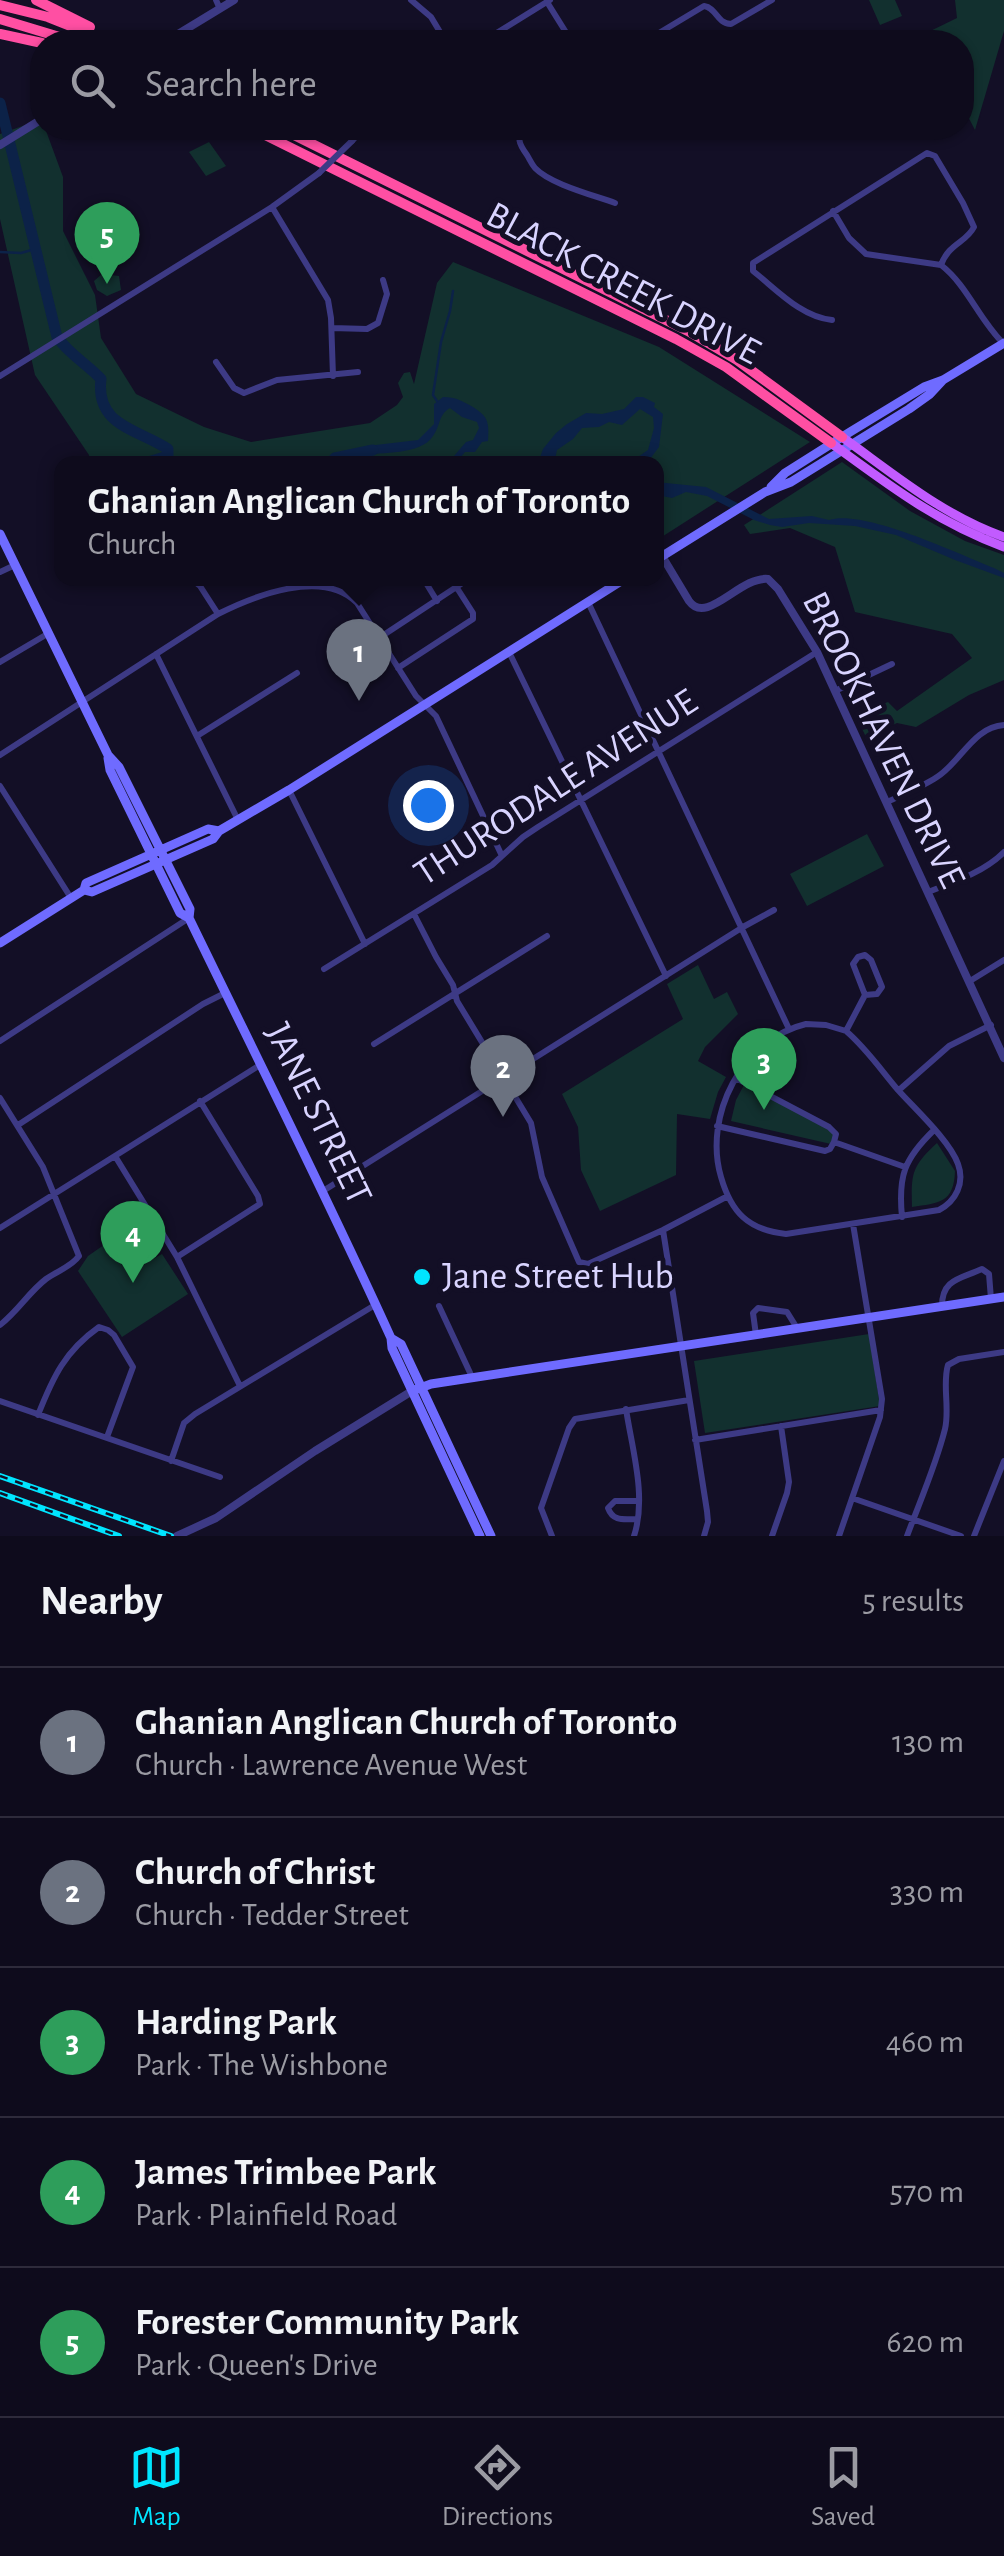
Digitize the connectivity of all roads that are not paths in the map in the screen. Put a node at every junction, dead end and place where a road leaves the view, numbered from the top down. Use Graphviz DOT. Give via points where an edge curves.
graph roads {
  1 [pos="36,0"];
  2 [pos="234,0"];
  3 [pos="411,0"];
  4 [pos="772,0"];
  5 [pos="548,1"];
  6 [pos="218,4"];
  7 [pos="0,5"];
  8 [pos="0,19"];
  9 [pos="36,30"];
  10 [pos="82,30"];
  11 [pos="92,30"];
  12 [pos="181,30"];
  13 [pos="439,30"];
  14 [pos="501,30"];
  15 [pos="565,30"];
  16 [pos="664,30"];
  17 [pos="0,34"];
  18 [pos="30,40"];
  19 [pos="30,126"];
  20 [pos="275,140"];
  21 [pos="304,140"];
  22 [pos="352,140"];
  23 [pos="518,140"];
  24 [pos="0,145"];
  25 [pos="614,203"];
  26 [pos="272,207"];
  27 [pos="833,211"];
  28 [pos="941,265"];
  29 [pos="383,280"];
  30 [pos="832,320"];
  31 [pos="332,328"];
  32 [pos="1004,344"];
  33 [pos="216,362"];
  34 [pos="358,372"];
  35 [pos="0,376"];
  36 [pos="332,376"];
  37 [pos="842,444"];
  38 [pos="0,534"];
  39 [pos="1004,537"];
  40 [pos="1004,547"];
  41 [pos="664,555"];
  42 [pos="15,564"];
  43 [pos="664,565"];
  44 [pos="0,572"];
  45 [pos="200,586"];
  46 [pos="349,586"];
  47 [pos="428,586"];
  48 [pos="460,586"];
  49 [pos="613,586"];
  50 [pos="457,588"];
  51 [pos="342,593"];
  52 [pos="437,602"];
  53 [pos="588,602"];
  54 [pos="218,614"];
  55 [pos="48,634"];
  56 [pos="379,638"];
  57 [pos="509,652"];
  58 [pos="817,652"];
  59 [pos="156,654"];
  60 [pos="0,662"];
  61 [pos="892,664"];
  62 [pos="398,668"];
  63 [pos="297,673"];
  64 [pos="836,690"];
  65 [pos="82,702"];
  66 [pos="425,704"];
  67 [pos="1004,725"];
  68 [pos="198,736"];
  69 [pos="659,751"];
  70 [pos="0,755"];
  71 [pos="108,755"];
  72 [pos="0,786"];
  73 [pos="290,790"];
  74 [pos="582,800"];
  75 [pos="887,802"];
  76 [pos="238,821"];
  77 [pos="219,831"];
  78 [pos="161,850"];
  79 [pos="1004,852"];
  80 [pos="150,854"];
  81 [pos="502,856"];
  82 [pos="166,860"];
  83 [pos="156,865"];
  84 [pos="84,890"];
  85 [pos="928,892"];
  86 [pos="72,898"];
  87 [pos="774,910"];
  88 [pos="414,914"];
  89 [pos="190,918"];
  90 [pos="743,927"];
  91 [pos="547,936"];
  92 [pos="0,944"];
  93 [pos="366,944"];
  94 [pos="1004,960"];
  95 [pos="324,969"];
  96 [pos="666,976"];
  97 [pos="970,982"];
  98 [pos="225,992"];
  99 [pos="455,993"];
  100 [pos="865,995"];
  101 [pos="990,1026"];
  102 [pos="789,1029"];
  103 [pos="846,1031"];
  104 [pos="0,1041"];
  105 [pos="374,1044"];
  106 [pos="1004,1058"];
  107 [pos="260,1064"];
  108 [pos="502,1078"];
  109 [pos="736,1078"];
  110 [pos="899,1090"];
  111 [pos="0,1098"];
  112 [pos="200,1101"];
  113 [pos="18,1125"];
  114 [pos="717,1126"];
  115 [pos="934,1130"];
  116 [pos="834,1142"];
  117 [pos="115,1156"];
  118 [pos="905,1167"];
  119 [pos="323,1191"];
  120 [pos="56,1193"];
  121 [pos="726,1198"];
  122 [pos="902,1217"];
  123 [pos="853,1224"];
  124 [pos="0,1228"];
  125 [pos="662,1230"];
  126 [pos="177,1257"];
  127 [pos="1004,1296"];
  128 [pos="991,1299"];
  129 [pos="375,1304"];
  130 [pos="439,1306"];
  131 [pos="942,1306"];
  132 [pos="869,1318"];
  133 [pos="0,1325"];
  134 [pos="797,1328"];
  135 [pos="756,1335"];
  136 [pos="680,1348"];
  137 [pos="1004,1352"];
  138 [pos="472,1379"];
  139 [pos="240,1386"];
  140 [pos="416,1388"];
  141 [pos="0,1400"];
  142 [pos="689,1400"];
  143 [pos="626,1410"];
  144 [pos="881,1410"];
  145 [pos="38,1414"];
  146 [pos="780,1426"];
  147 [pos="107,1438"];
  148 [pos="695,1440"];
  149 [pos="171,1460"];
  150 [pos="1004,1461"];
  151 [pos="220,1477"];
  152 [pos="852,1498"];
  153 [pos="638,1501"];
  154 [pos="638,1519"];
  155 [pos="914,1519"];
  156 [pos="487,1535"];
  157 [pos="176,1536"];
  158 [pos="552,1536"];
  159 [pos="634,1536"];
  160 [pos="704,1536"];
  161 [pos="772,1536"];
  162 [pos="839,1536"];
  163 [pos="908,1536"];
  164 [pos="961,1536"];
  165 [pos="974,1536"];
  1 -- 11 [label="highway"];
  2 -- 6 [label="street"];
  3 -- 13 [label="street"];
  4 -- 16 [label="street" via="731,24 704,6"];
  5 -- 14 [label="street"];
  5 -- 15 [label="street"];
  6 -- 12 [label="street"];
  7 -- 10 [label="highway"];
  8 -- 9 [label="highway"];
  17 -- 18 [label="highway"];
  19 -- 24 [label="street"];
  20 -- 37 [label="highway, BLACK CREEK DRIVE" via="676,339"];
  21 -- 37 [label="highway, BLACK CREEK DRIVE" via="688,331 737,360"];
  22 -- 26 [label="street, bridge"];
  23 -- 25 [label="street" via="535,168"];
  26 -- 31 [label="street" via="324,291"];
  26 -- 35 [label="street"];
  27 -- 28 [label="street" via="866,254"];
  27 -- 28 [label="street" via="930,153 974,226"];
  27 -- 30 [label="street" via="753,262 753,271 808,314"];
  28 -- 32 [label="street"];
  29 -- 31 [label="street" via="387,294 378,323"];
  31 -- 36 [label="street"];
  32 -- 37 [label="main road" via="924,387"];
  33 -- 36 [label="street" via="244,393 277,380"];
  34 -- 36 [label="street"];
  37 -- 39 [label="main road, BLACK CREEK DRIVE" via="956,516"];
  37 -- 40 [label="main road, BLACK CREEK DRIVE" via="919,507"];
  37 -- 41 [label="main road" via="786,472"];
  38 -- 42 [label="main road, JANE STREET"];
  42 -- 44 [label="street"];
  42 -- 55 [label="main road, JANE STREET"];
  43 -- 58 [label="street, BROOKHAVEN DRIVE" via="700,610 753,580 768,579"];
  45 -- 54 [label="street"];
  46 -- 51 [label="street"];
  47 -- 52 [label="street"];
  48 -- 50 [label="street"];
  49 -- 53 [label="main road"];
  50 -- 52 [label="street"];
  50 -- 62 [label="street" via="472,619"];
  51 -- 54 [label="street" via="289,587"];
  51 -- 56 [label="street" via="357,603"];
  52 -- 56 [label="street"];
  53 -- 57 [label="main road"];
  53 -- 69 [label="street"];
  54 -- 59 [label="street"];
  55 -- 60 [label="street"];
  55 -- 65 [label="main road, JANE STREET"];
  56 -- 62 [label="street"];
  57 -- 66 [label="main road"];
  57 -- 74 [label="street"];
  58 -- 64 [label="street, BROOKHAVEN DRIVE"];
  58 -- 69 [label="street, THURODALE AVENUE"];
  59 -- 65 [label="street"];
  59 -- 68 [label="street"];
  61 -- 64 [label="street"];
  62 -- 66 [label="street"];
  63 -- 68 [label="street"];
  64 -- 75 [label="street, BROOKHAVEN DRIVE"];
  65 -- 70 [label="street"];
  65 -- 71 [label="main road, JANE STREET"];
  66 -- 73 [label="main road"];
  66 -- 81 [label="street"];
  67 -- 75 [label="street" via="976,737 940,775"];
  68 -- 76 [label="street"];
  69 -- 74 [label="street, THURODALE AVENUE"];
  69 -- 90 [label="street"];
  71 -- 78 [label="main road, JANE STREET"];
  71 -- 80 [label="main road, JANE STREET"];
  72 -- 86 [label="street"];
  73 -- 76 [label="main road"];
  73 -- 93 [label="street"];
  74 -- 81 [label="street, THURODALE AVENUE"];
  74 -- 96 [label="street"];
  75 -- 85 [label="street, BROOKHAVEN DRIVE"];
  76 -- 77 [label="main road"];
  77 -- 78 [label="main road" via="208,829"];
  77 -- 82 [label="main road"];
  78 -- 80 [label="main road"];
  78 -- 82 [label="main road, JANE STREET"];
  79 -- 85 [label="street"];
  80 -- 83 [label="main road, JANE STREET"];
  80 -- 84 [label="main road" via="86,883"];
  81 -- 88 [label="street, THURODALE AVENUE"];
  82 -- 83 [label="main road"];
  82 -- 89 [label="main road, JANE STREET"];
  83 -- 84 [label="main road"];
  83 -- 89 [label="main road, JANE STREET" via="180,914"];
  84 -- 86 [label="main road"];
  85 -- 97 [label="street, BROOKHAVEN DRIVE"];
  86 -- 92 [label="main road"];
  87 -- 90 [label="street"];
  88 -- 93 [label="street, THURODALE AVENUE"];
  88 -- 99 [label="street"];
  89 -- 98 [label="main road, JANE STREET"];
  89 -- 104 [label="street"];
  90 -- 96 [label="street"];
  90 -- 102 [label="street"];
  91 -- 99 [label="street"];
  93 -- 95 [label="street, THURODALE AVENUE"];
  94 -- 97 [label="street"];
  96 -- 108 [label="street"];
  97 -- 101 [label="street, BROOKHAVEN DRIVE"];
  98 -- 107 [label="main road, JANE STREET"];
  98 -- 113 [label="street"];
  99 -- 105 [label="street"];
  99 -- 108 [label="street"];
  100 -- 100 [label="street" via="882,987 865,955 853,964"];
  100 -- 103 [label="street"];
  101 -- 106 [label="street, BROOKHAVEN DRIVE"];
  101 -- 110 [label="street" via="949,1046"];
  102 -- 103 [label="street" via="817,1024"];
  102 -- 109 [label="street"];
  103 -- 110 [label="street"];
  107 -- 112 [label="street"];
  107 -- 119 [label="main road, JANE STREET"];
  108 -- 119 [label="street"];
  108 -- 125 [label="street" via="531,1123 542,1177 579,1262 588,1264"];
  109 -- 114 [label="street"];
  109 -- 116 [label="street" via="830,1127"];
  110 -- 115 [label="street"];
  111 -- 113 [label="street"];
  112 -- 117 [label="street"];
  112 -- 126 [label="street" via="260,1204"];
  113 -- 120 [label="street"];
  114 -- 116 [label="street" via="825,1151"];
  114 -- 121 [label="street"];
  115 -- 118 [label="street"];
  115 -- 122 [label="street" via="956,1160 958,1191 939,1210"];
  116 -- 118 [label="street"];
  117 -- 120 [label="street"];
  117 -- 126 [label="street"];
  118 -- 122 [label="street"];
  119 -- 129 [label="main road, JANE STREET"];
  120 -- 124 [label="street"];
  120 -- 133 [label="street" via="78,1256"];
  121 -- 123 [label="street" via="744,1218 772,1232"];
  121 -- 125 [label="street"];
  122 -- 123 [label="street"];
  123 -- 132 [label="street"];
  125 -- 136 [label="street"];
  126 -- 139 [label="street"];
  127 -- 128 [label="main road"];
  128 -- 131 [label="main road"];
  128 -- 131 [label="street" via="989,1274 982,1269 947,1286"];
  129 -- 139 [label="street"];
  129 -- 140 [label="main road, JANE STREET"];
  130 -- 138 [label="street"];
  131 -- 132 [label="main road"];
  132 -- 134 [label="main road"];
  132 -- 144 [label="street"];
  134 -- 135 [label="main road"];
  134 -- 135 [label="street" via="787,1312 758,1308"];
  135 -- 136 [label="main road"];
  136 -- 138 [label="main road"];
  136 -- 142 [label="street"];
  137 -- 155 [label="street" via="948,1365 946,1425"];
  138 -- 140 [label="main road"];
  139 -- 149 [label="street" via="184,1424"];
  140 -- 156 [label="main road, JANE STREET"];
  140 -- 157 [label="street" via="216,1518"];
  141 -- 145 [label="street"];
  142 -- 143 [label="street"];
  142 -- 148 [label="street"];
  143 -- 153 [label="street"];
  143 -- 158 [label="street" via="584,1416 569,1428 541,1508"];
  144 -- 146 [label="street"];
  144 -- 152 [label="street"];
  145 -- 147 [label="street"];
  145 -- 147 [label="street" via="54,1374 84,1338 99,1327 108,1330 132,1367"];
  146 -- 148 [label="street"];
  146 -- 161 [label="street" via="789,1482"];
  147 -- 149 [label="street"];
  148 -- 160 [label="street" via="707,1511"];
  149 -- 151 [label="street"];
  150 -- 165 [label="street"];
  152 -- 155 [label="street"];
  152 -- 162 [label="street"];
  153 -- 154 [label="street"];
  153 -- 154 [label="street" via="615,1501 608,1508 616,1519"];
  154 -- 159 [label="street"];
  155 -- 163 [label="street"];
  155 -- 164 [label="street"];
}
